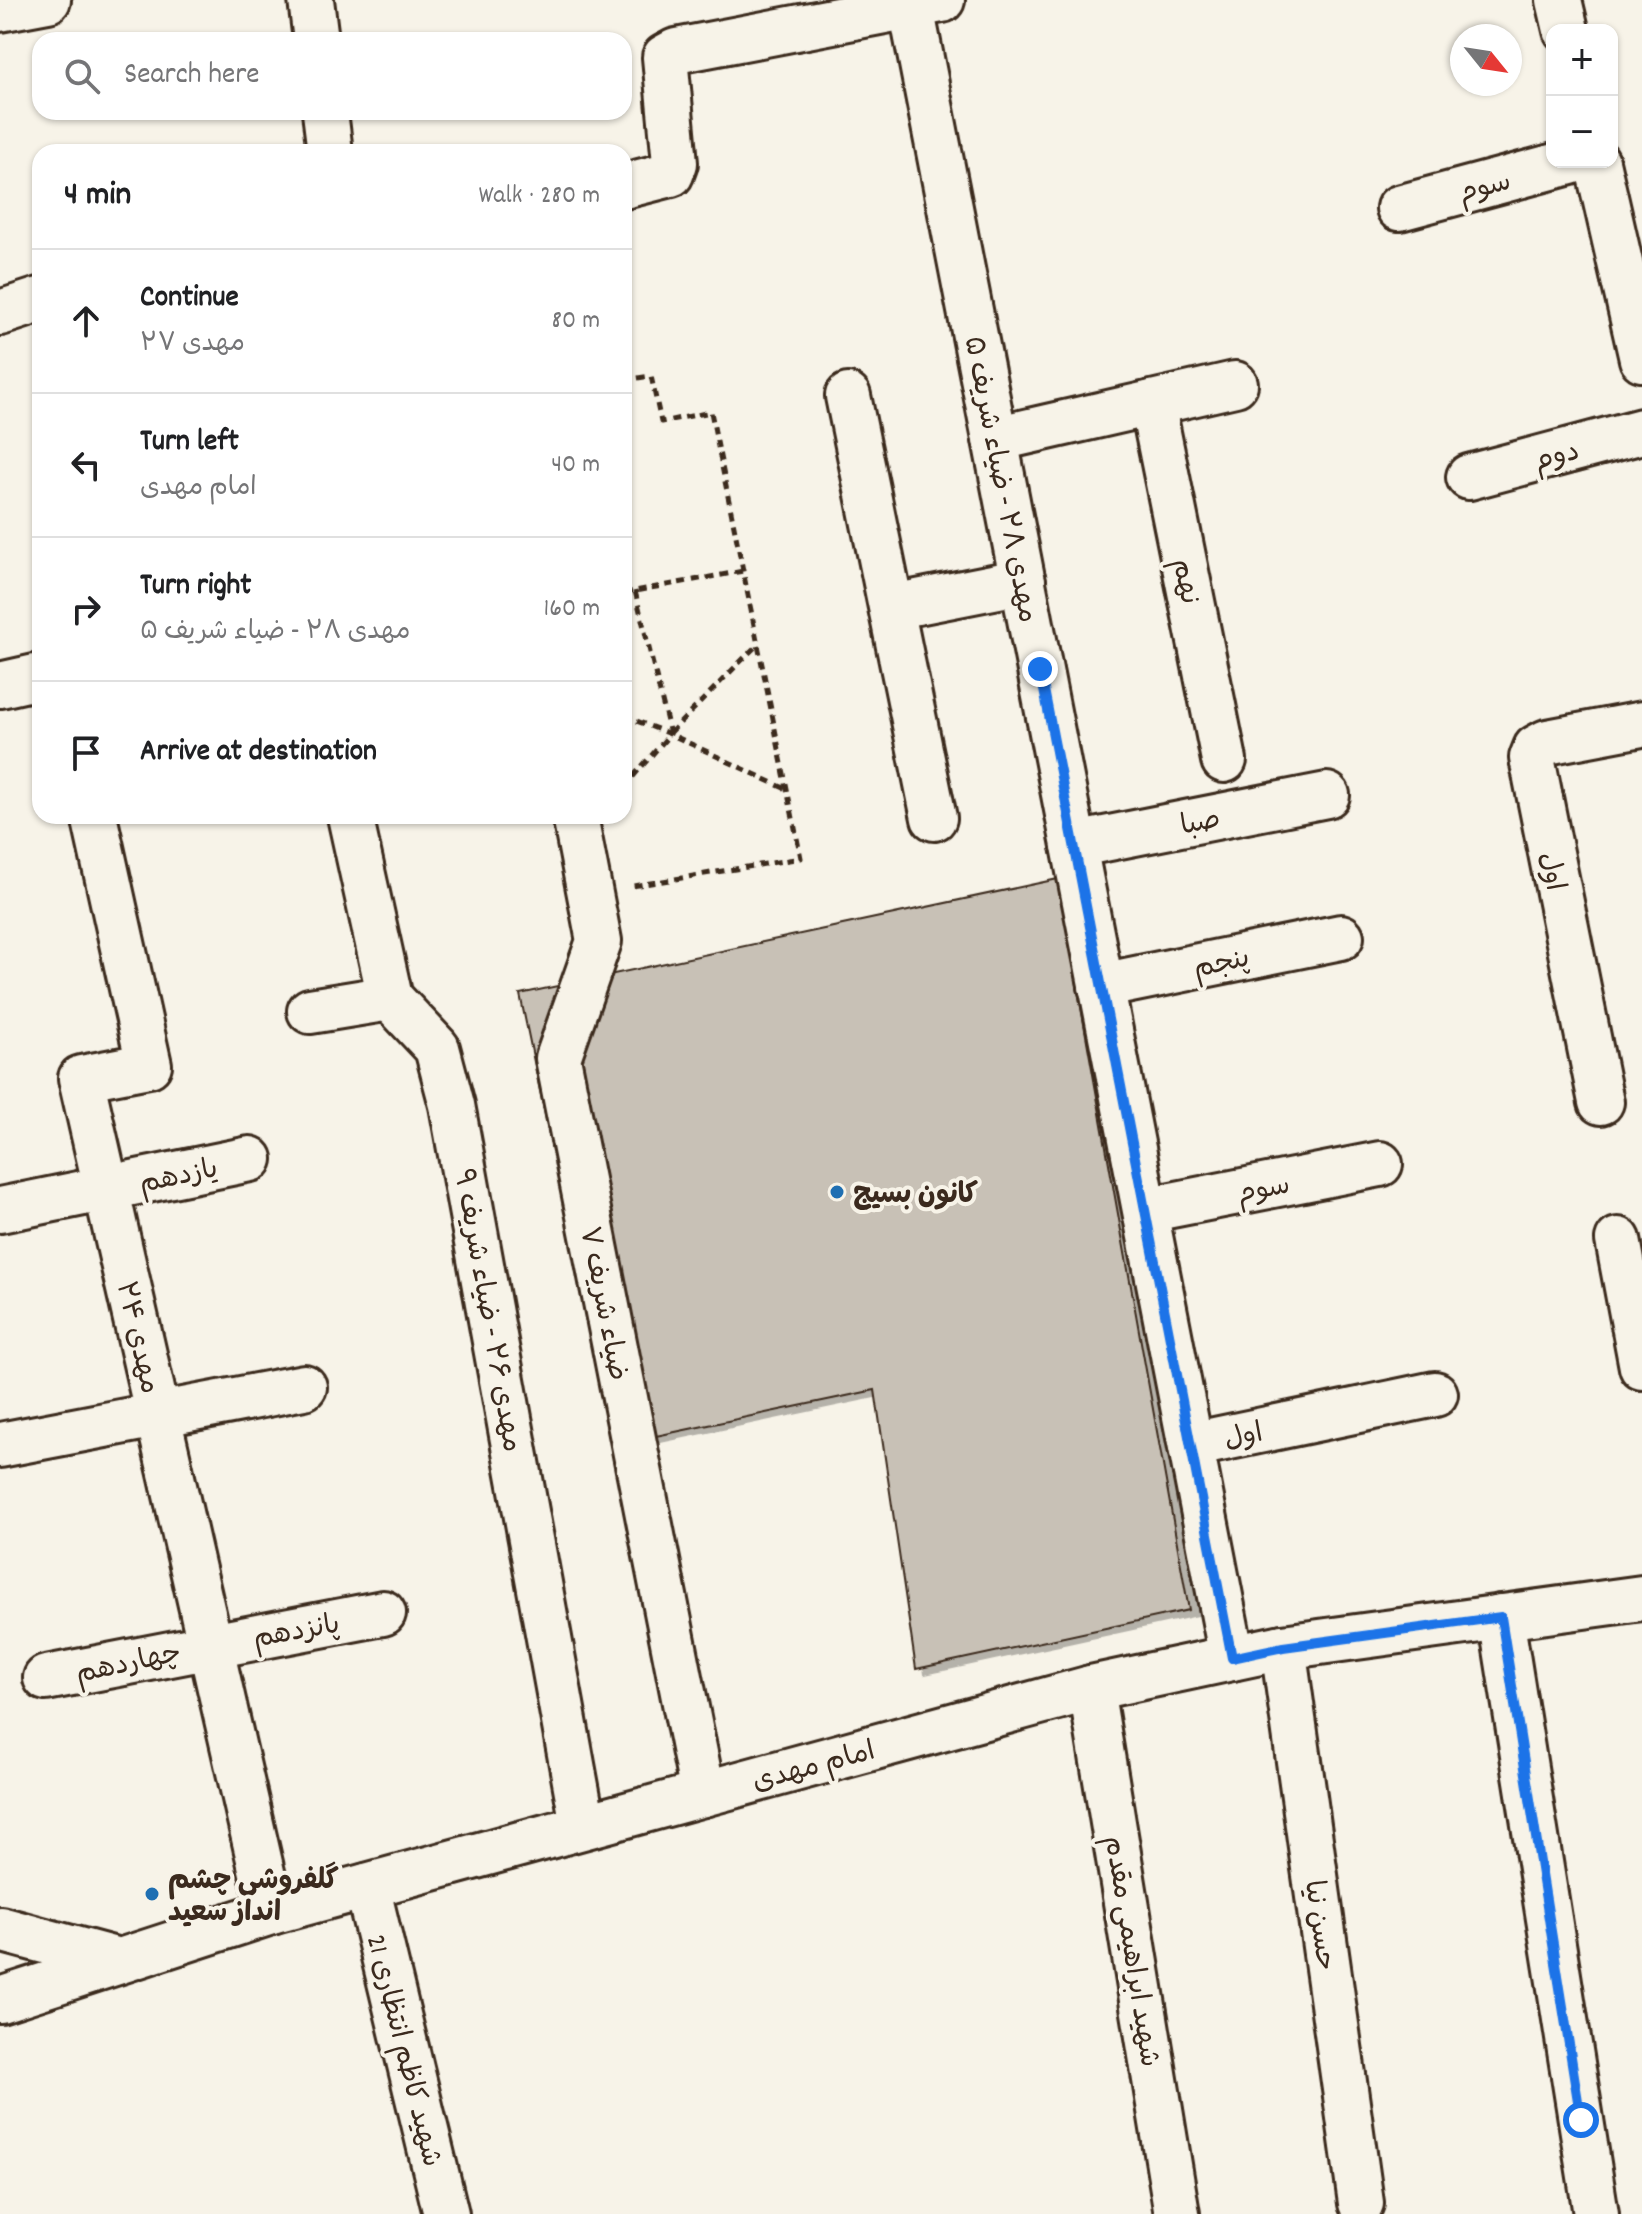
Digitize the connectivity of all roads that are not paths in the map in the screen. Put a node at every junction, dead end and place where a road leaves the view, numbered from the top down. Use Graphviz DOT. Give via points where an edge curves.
graph roads {
  1 [pos="48,0"];
  2 [pos="311,0"];
  3 [pos="1559,0"];
  4 [pos="927,3"];
  5 [pos="0,9"];
  6 [pos="1565,24"];
  7 [pos="315,32"];
  8 [pos="326,120"];
  9 [pos="329,144"];
  10 [pos="1548,168"];
  11 [pos="1598,168"];
  12 [pos="632,184"];
  13 [pos="1399,208"];
  14 [pos="32,303"];
  15 [pos="0,313"];
  16 [pos="1642,359"];
  17 [pos="1235,384"];
  18 [pos="848,396"];
  19 [pos="1152,403"];
  20 [pos="1642,431"];
  21 [pos="995,439"];
  22 [pos="1469,477"];
  23 [pos="1023,581"];
  24 [pos="892,607"];
  25 [pos="32,678"];
  26 [pos="0,685"];
  27 [pos="1642,724"];
  28 [pos="1224,760"];
  29 [pos="1327,795"];
  30 [pos="934,818"];
  31 [pos="96,824"];
  32 [pos="352,824"];
  33 [pos="576,824"];
  34 [pos="1074,845"];
  35 [pos="1341,937"];
  36 [pos="1101,986"];
  37 [pos="390,998"];
  38 [pos="310,1011"];
  39 [pos="1601,1102"];
  40 [pos="250,1159"];
  41 [pos="1380,1164"];
  42 [pos="106,1188"];
  43 [pos="0,1210"];
  44 [pos="1146,1210"];
  45 [pos="1618,1240"];
  46 [pos="1642,1367"];
  47 [pos="304,1387"];
  48 [pos="1435,1394"];
  49 [pos="157,1414"];
  50 [pos="0,1445"];
  51 [pos="1191,1445"];
  52 [pos="1642,1598"];
  53 [pos="383,1613"];
  54 [pos="1501,1617"];
  55 [pos="209,1644"];
  56 [pos="1283,1647"];
  57 [pos="1232,1658"];
  58 [pos="46,1678"];
  59 [pos="1091,1688"];
  60 [pos="703,1794"];
  61 [pos="583,1825"];
  62 [pos="367,1886"];
  63 [pos="271,1912"];
  64 [pos="0,1929"];
  65 [pos="115,1960"];
  66 [pos="0,2000"];
  67 [pos="1361,2203"];
  68 [pos="446,2214"];
  69 [pos="1177,2214"];
  70 [pos="1596,2214"];
  1 -- 5 [label="street"];
  2 -- 7 [label="street"];
  3 -- 6 [label="street"];
  4 -- 12 [label="street" via="665,57 675,163 671,174"];
  4 -- 21 [label="street, مهدی ۲۸ - ضیاء شریف ۵"];
  8 -- 9 [label="street"];
  10 -- 13 [label="street, سوم"];
  11 -- 16 [label="street"];
  14 -- 15 [label="street"];
  17 -- 19 [label="street"];
  18 -- 24 [label="street"];
  19 -- 21 [label="street"];
  19 -- 28 [label="street, نهم"];
  20 -- 22 [label="street, دوم"];
  21 -- 23 [label="street, مهدی ۲۸ - ضیاء شریف ۵"];
  23 -- 24 [label="street"];
  23 -- 34 [label="street, مهدی ۲۸ - ضیاء شریف ۵"];
  24 -- 30 [label="street"];
  25 -- 26 [label="street"];
  27 -- 39 [label="street, اول" via="1547,742 1532,758"];
  29 -- 34 [label="street, صبا"];
  31 -- 42 [label="street, مهدی ۲۴" via="149,1065 81,1078"];
  32 -- 37 [label="street"];
  33 -- 60 [label="street, ضیاء شریف ۷" via="599,941 558,1058"];
  34 -- 36 [label="street, مهدی ۲۸ - ضیاء شریف ۵"];
  35 -- 36 [label="street, پنجم"];
  36 -- 44 [label="street, مهدی ۲۸ - ضیاء شریف ۵"];
  37 -- 38 [label="street"];
  37 -- 61 [label="street, مهدی ۲۶ - ضیاء شریف ۹" via="437,1048 452,1105"];
  40 -- 42 [label="street, یازدهم"];
  41 -- 44 [label="street, سوم"];
  42 -- 43 [label="street, یازدهم"];
  42 -- 49 [label="street, مهدی ۲۴"];
  44 -- 51 [label="street, مهدی ۲۸ - ضیاء شریف ۵"];
  45 -- 46 [label="street"];
  47 -- 49 [label="street"];
  48 -- 51 [label="street, اول"];
  49 -- 50 [label="street"];
  49 -- 55 [label="street, مهدی ۲۴"];
  51 -- 57 [label="street, مهدی ۲۸ - ضیاء شریف ۵"];
  52 -- 54 [label="street, امام مهدی"];
  53 -- 55 [label="street, پانزدهم"];
  54 -- 56 [label="street, امام مهدی"];
  54 -- 70 [label="street"];
  55 -- 58 [label="street, چهاردهم"];
  55 -- 63 [label="street, مهدی ۲۴"];
  56 -- 57 [label="street, امام مهدی"];
  56 -- 67 [label="street, حسن نیا"];
  57 -- 59 [label="street, امام مهدی"];
  59 -- 60 [label="street, امام مهدی"];
  59 -- 69 [label="street, شهید ابراهیمی مقدم"];
  60 -- 61 [label="street, امام مهدی"];
  61 -- 62 [label="street, امام مهدی"];
  62 -- 63 [label="street, امام مهدی"];
  62 -- 68 [label="street, شهید کاظم انتظاری 21"];
  63 -- 65 [label="street, امام مهدی"];
  64 -- 65 [label="street"];
  65 -- 66 [label="street, امام مهدی"];
}
